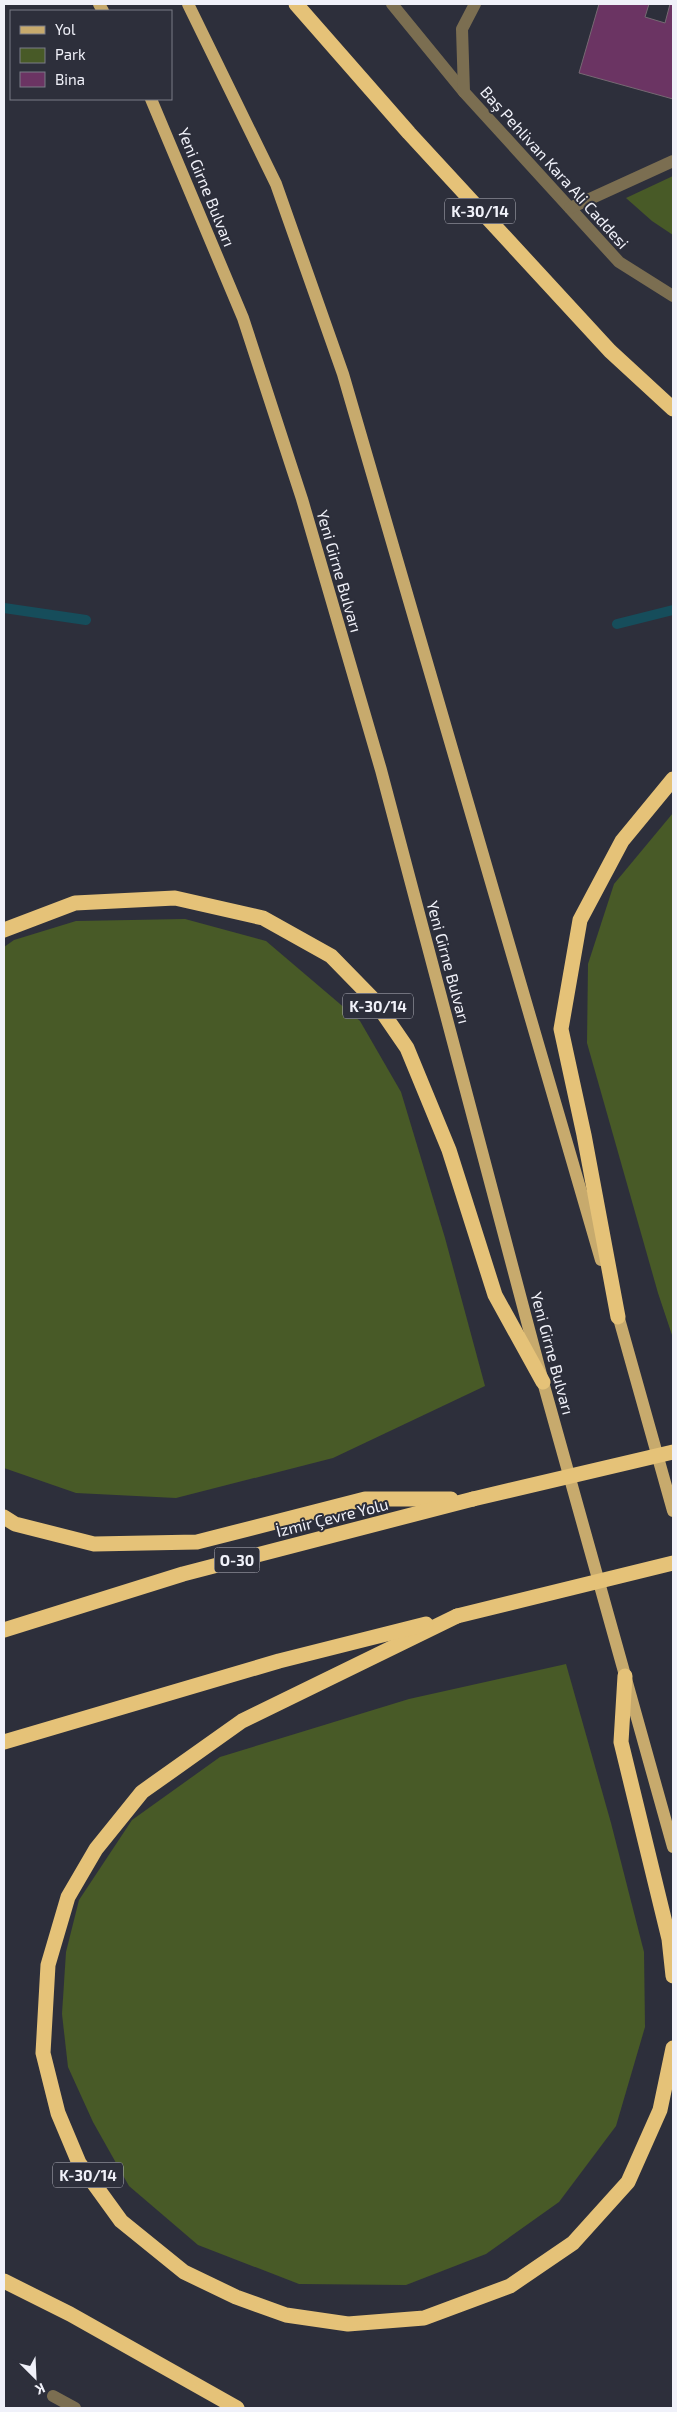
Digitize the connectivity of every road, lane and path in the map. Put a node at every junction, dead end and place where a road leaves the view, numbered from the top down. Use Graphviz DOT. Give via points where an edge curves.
graph roads {
  1 [pos="188,4"];
  2 [pos="296,4"];
  3 [pos="392,4"];
  4 [pos="475,4"];
  5 [pos="464,92"];
  6 [pos="151,100"];
  7 [pos="673,161"];
  8 [pos="570,208"];
  9 [pos="673,296"];
  10 [pos="673,409"];
  11 [pos="673,779"];
  12 [pos="4,930"];
  13 [pos="618,1317"];
  14 [pos="543,1382"];
  15 [pos="673,1452"];
  16 [pos="473,1499"];
  17 [pos="673,1511"];
  18 [pos="4,1517"];
  19 [pos="673,1563"];
  20 [pos="457,1616"];
  21 [pos="4,1630"];
  22 [pos="625,1676"];
  23 [pos="4,1742"];
  24 [pos="673,1847"];
  25 [pos="673,1976"];
  26 [pos="673,2048"];
  27 [pos="4,2281"];
  28 [pos="54,2396"];
  29 [pos="75,2408"];
  30 [pos="237,2408"];
  1 -- 13 [label="main road" via="276,184 343,374"];
  2 -- 10 [label="highway, K-30/14" via="409,133 610,351"];
  3 -- 5 [label="street"];
  4 -- 5 [label="street, Baş Pehlivan Kara Ali Caddesi" via="462,29"];
  5 -- 8 [label="street, Baş Pehlivan Kara Ali Caddesi"];
  6 -- 14 [label="main road, Yeni Girne Bulvarı" via="243,318 302,499 381,770"];
  7 -- 8 [label="street"];
  8 -- 9 [label="street, Baş Pehlivan Kara Ali Caddesi" via="619,262"];
  11 -- 13 [label="highway" via="622,841 580,920 561,1028"];
  12 -- 14 [label="highway, K-30/14" via="75,902 174,898 263,918 331,956 374,1000 407,1048 449,1150 495,1295"];
  13 -- 17 [label="main road"];
  14 -- 22 [label="main road, Yeni Girne Bulvarı"];
  15 -- 16 [label="highway, İzmir Çevre Yolu / O-30, bridge"];
  16 -- 18 [label="highway" via="365,1499 197,1542 94,1544 14,1524"];
  16 -- 21 [label="highway, İzmir Çevre Yolu / O-30" via="183,1574"];
  19 -- 20 [label="highway, bridge"];
  20 -- 23 [label="highway" via="279,1661"];
  20 -- 26 [label="highway, K-30/14" via="242,1721 142,1792 96,1849 68,1897 48,1965 43,2053 58,2113 79,2162 121,2221 184,2272 236,2297 286,2316 348,2324 424,2318 510,2286 573,2243 628,2182 660,2110"];
  22 -- 24 [label="main road, Yeni Girne Bulvarı"];
  22 -- 25 [label="highway" via="621,1742 669,1939"];
  27 -- 30 [label="highway" via="70,2314"];
  28 -- 29 [label="street"];
}
